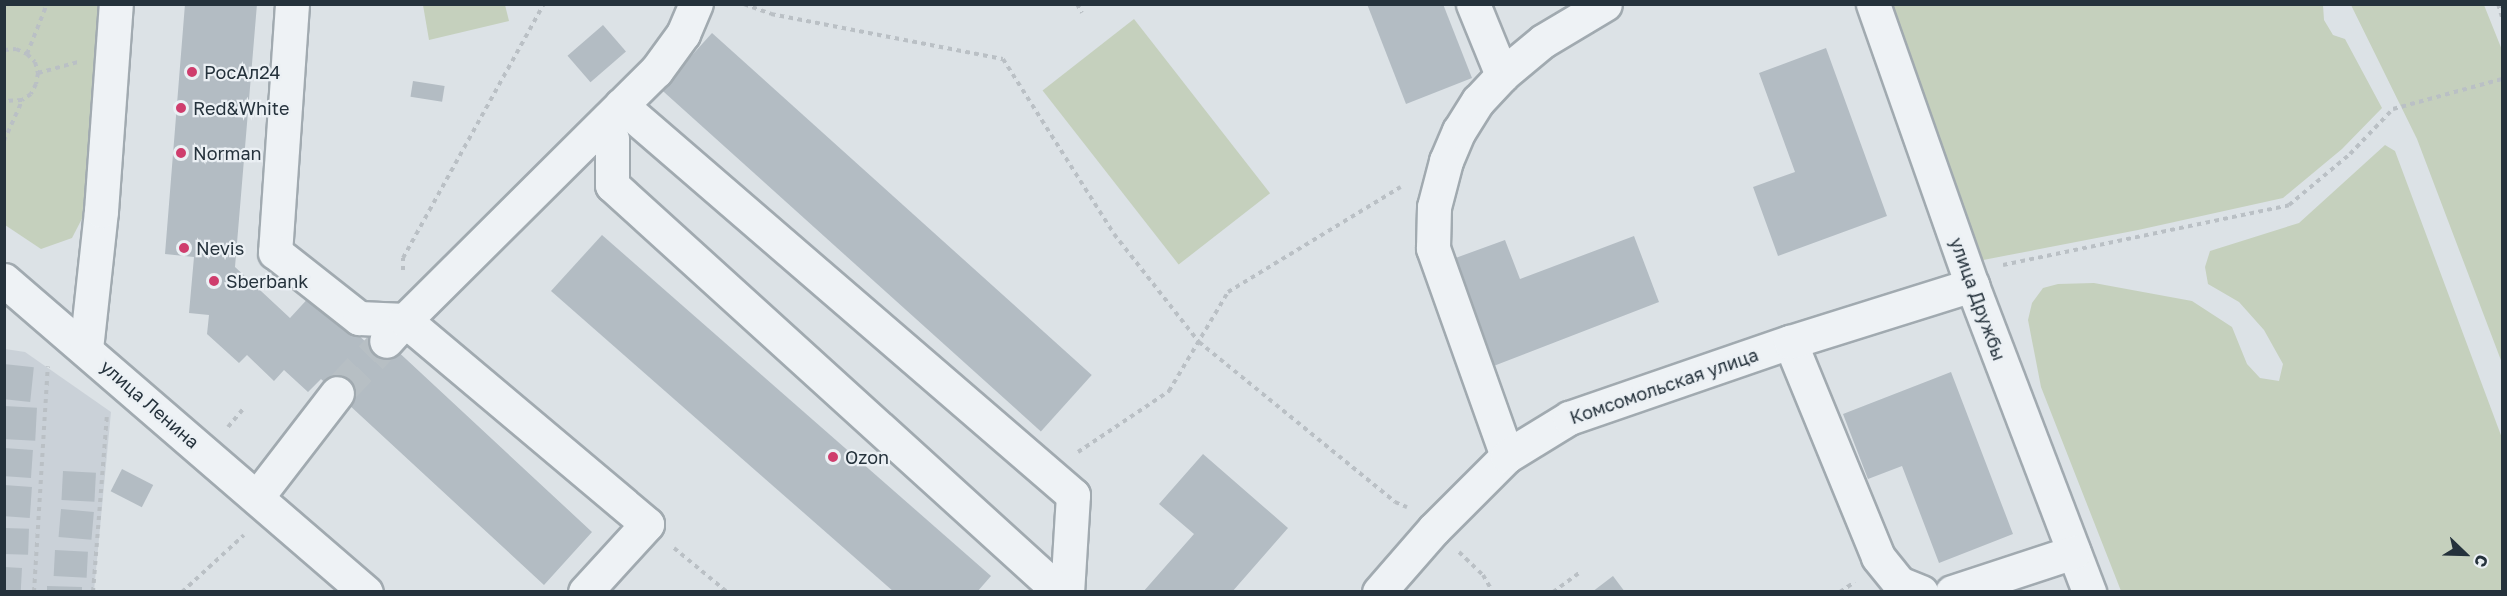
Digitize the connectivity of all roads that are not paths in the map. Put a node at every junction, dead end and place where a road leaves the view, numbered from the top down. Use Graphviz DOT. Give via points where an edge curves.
graph roads {
  1 [pos="116,4"];
  2 [pos="292,4"];
  3 [pos="696,4"];
  4 [pos="1473,4"];
  5 [pos="1605,4"];
  6 [pos="1874,4"];
  7 [pos="1502,75"];
  8 [pos="632,115"];
  9 [pos="601,138"];
  10 [pos="4,280"];
  11 [pos="1972,285"];
  12 [pos="395,330"];
  13 [pos="1790,342"];
  14 [pos="86,350"];
  15 [pos="338,393"];
  16 [pos="1507,456"];
  17 [pos="257,497"];
  18 [pos="2073,552"];
  19 [pos="366,591"];
  20 [pos="585,591"];
  21 [pos="1060,591"];
  22 [pos="1068,591"];
  23 [pos="1379,591"];
  24 [pos="1921,591"];
  25 [pos="1952,591"];
  26 [pos="2089,591"];
  1 -- 14 [label="street, улица Ленина"];
  2 -- 12 [label="street" via="274,252 359,318"];
  3 -- 8 [label="street"];
  4 -- 7 [label="street"];
  5 -- 7 [label="street" via="1543,41"];
  6 -- 11 [label="street, улица Дружбы"];
  7 -- 16 [label="street" via="1478,101 1446,161 1434,207 1433,248"];
  8 -- 9 [label="street"];
  8 -- 22 [label="street" via="1073,495"];
  9 -- 12 [label="street"];
  9 -- 21 [label="street" via="612,185"];
  10 -- 14 [label="street"];
  11 -- 13 [label="street, Комсомольская улица"];
  11 -- 18 [label="street, улица Дружбы"];
  12 -- 20 [label="street" via="647,524"];
  13 -- 16 [label="street, Комсомольская улица" via="1569,418"];
  13 -- 24 [label="street" via="1878,557 1899,583"];
  14 -- 17 [label="street, улица Ленина"];
  15 -- 17 [label="street"];
  16 -- 23 [label="street, Комсомольская улица" via="1424,519"];
  17 -- 19 [label="street, улица Ленина"];
  18 -- 25 [label="street"];
  18 -- 26 [label="street, улица Дружбы"];
}
